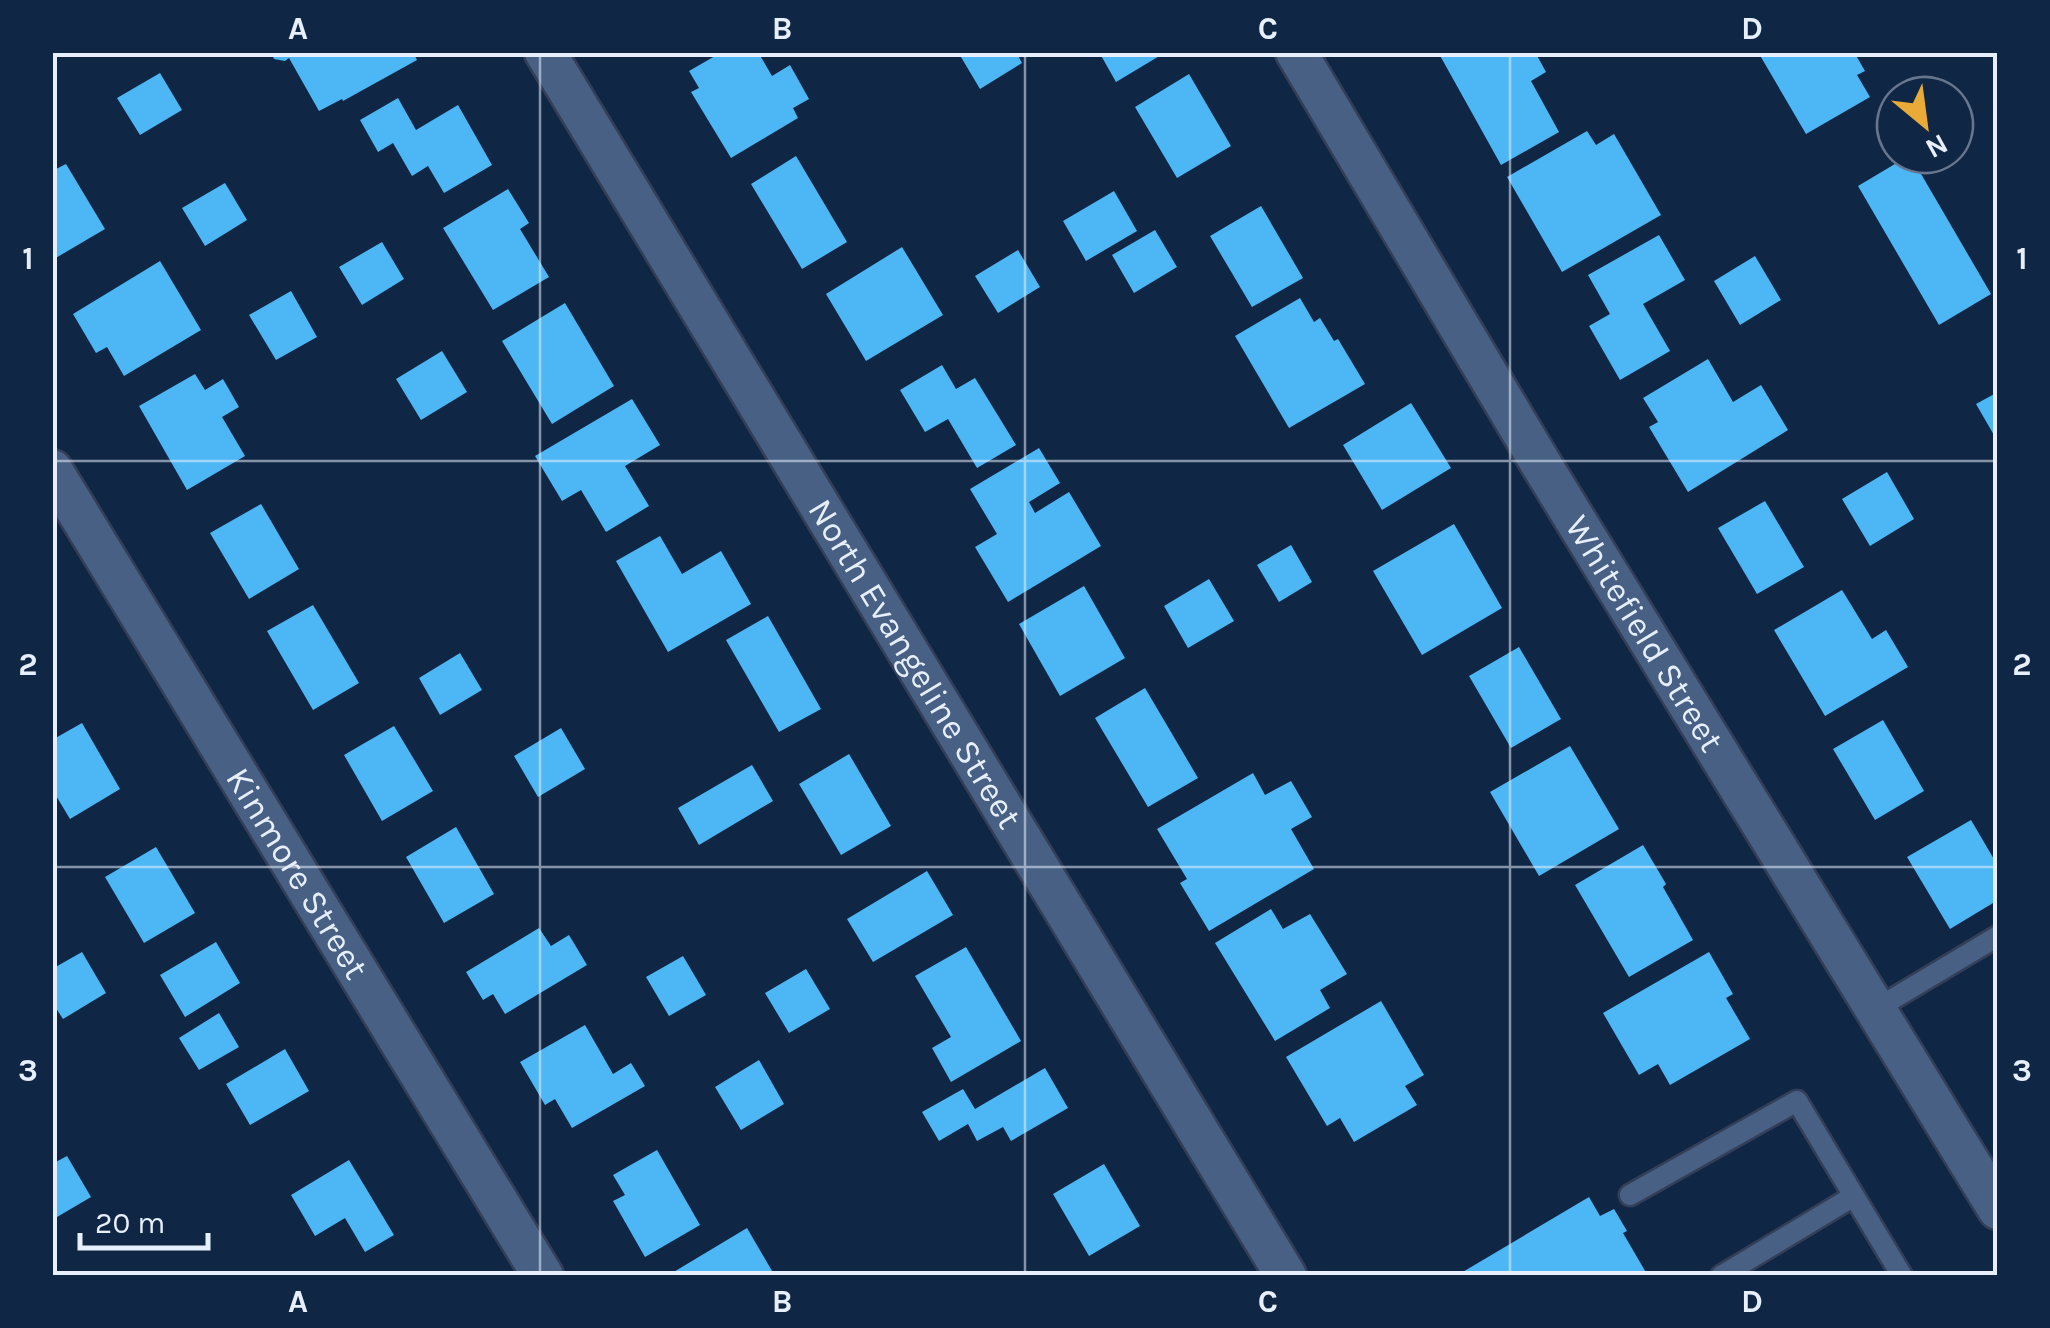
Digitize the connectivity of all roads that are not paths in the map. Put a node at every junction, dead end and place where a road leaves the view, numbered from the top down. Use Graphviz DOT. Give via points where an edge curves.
graph roads {
  1 [pos="546,52"];
  2 [pos="1296,52"];
  3 [pos="52,470"];
  4 [pos="1998,936"];
  5 [pos="1876,1009"];
  6 [pos="1630,1195"];
  7 [pos="1854,1196"];
  8 [pos="1998,1209"];
  9 [pos="543,1276"];
  10 [pos="1286,1276"];
  11 [pos="1721,1276"];
  12 [pos="1902,1276"];
  1 -- 10 [label="street, North Evangeline Street"];
  2 -- 5 [label="street, Whitefield Street"];
  3 -- 9 [label="street, Kinmore Street"];
  4 -- 5 [label="lane"];
  5 -- 8 [label="street, Whitefield Street"];
  6 -- 7 [label="lane" via="1797,1101"];
  7 -- 11 [label="lane"];
  7 -- 12 [label="lane"];
}
